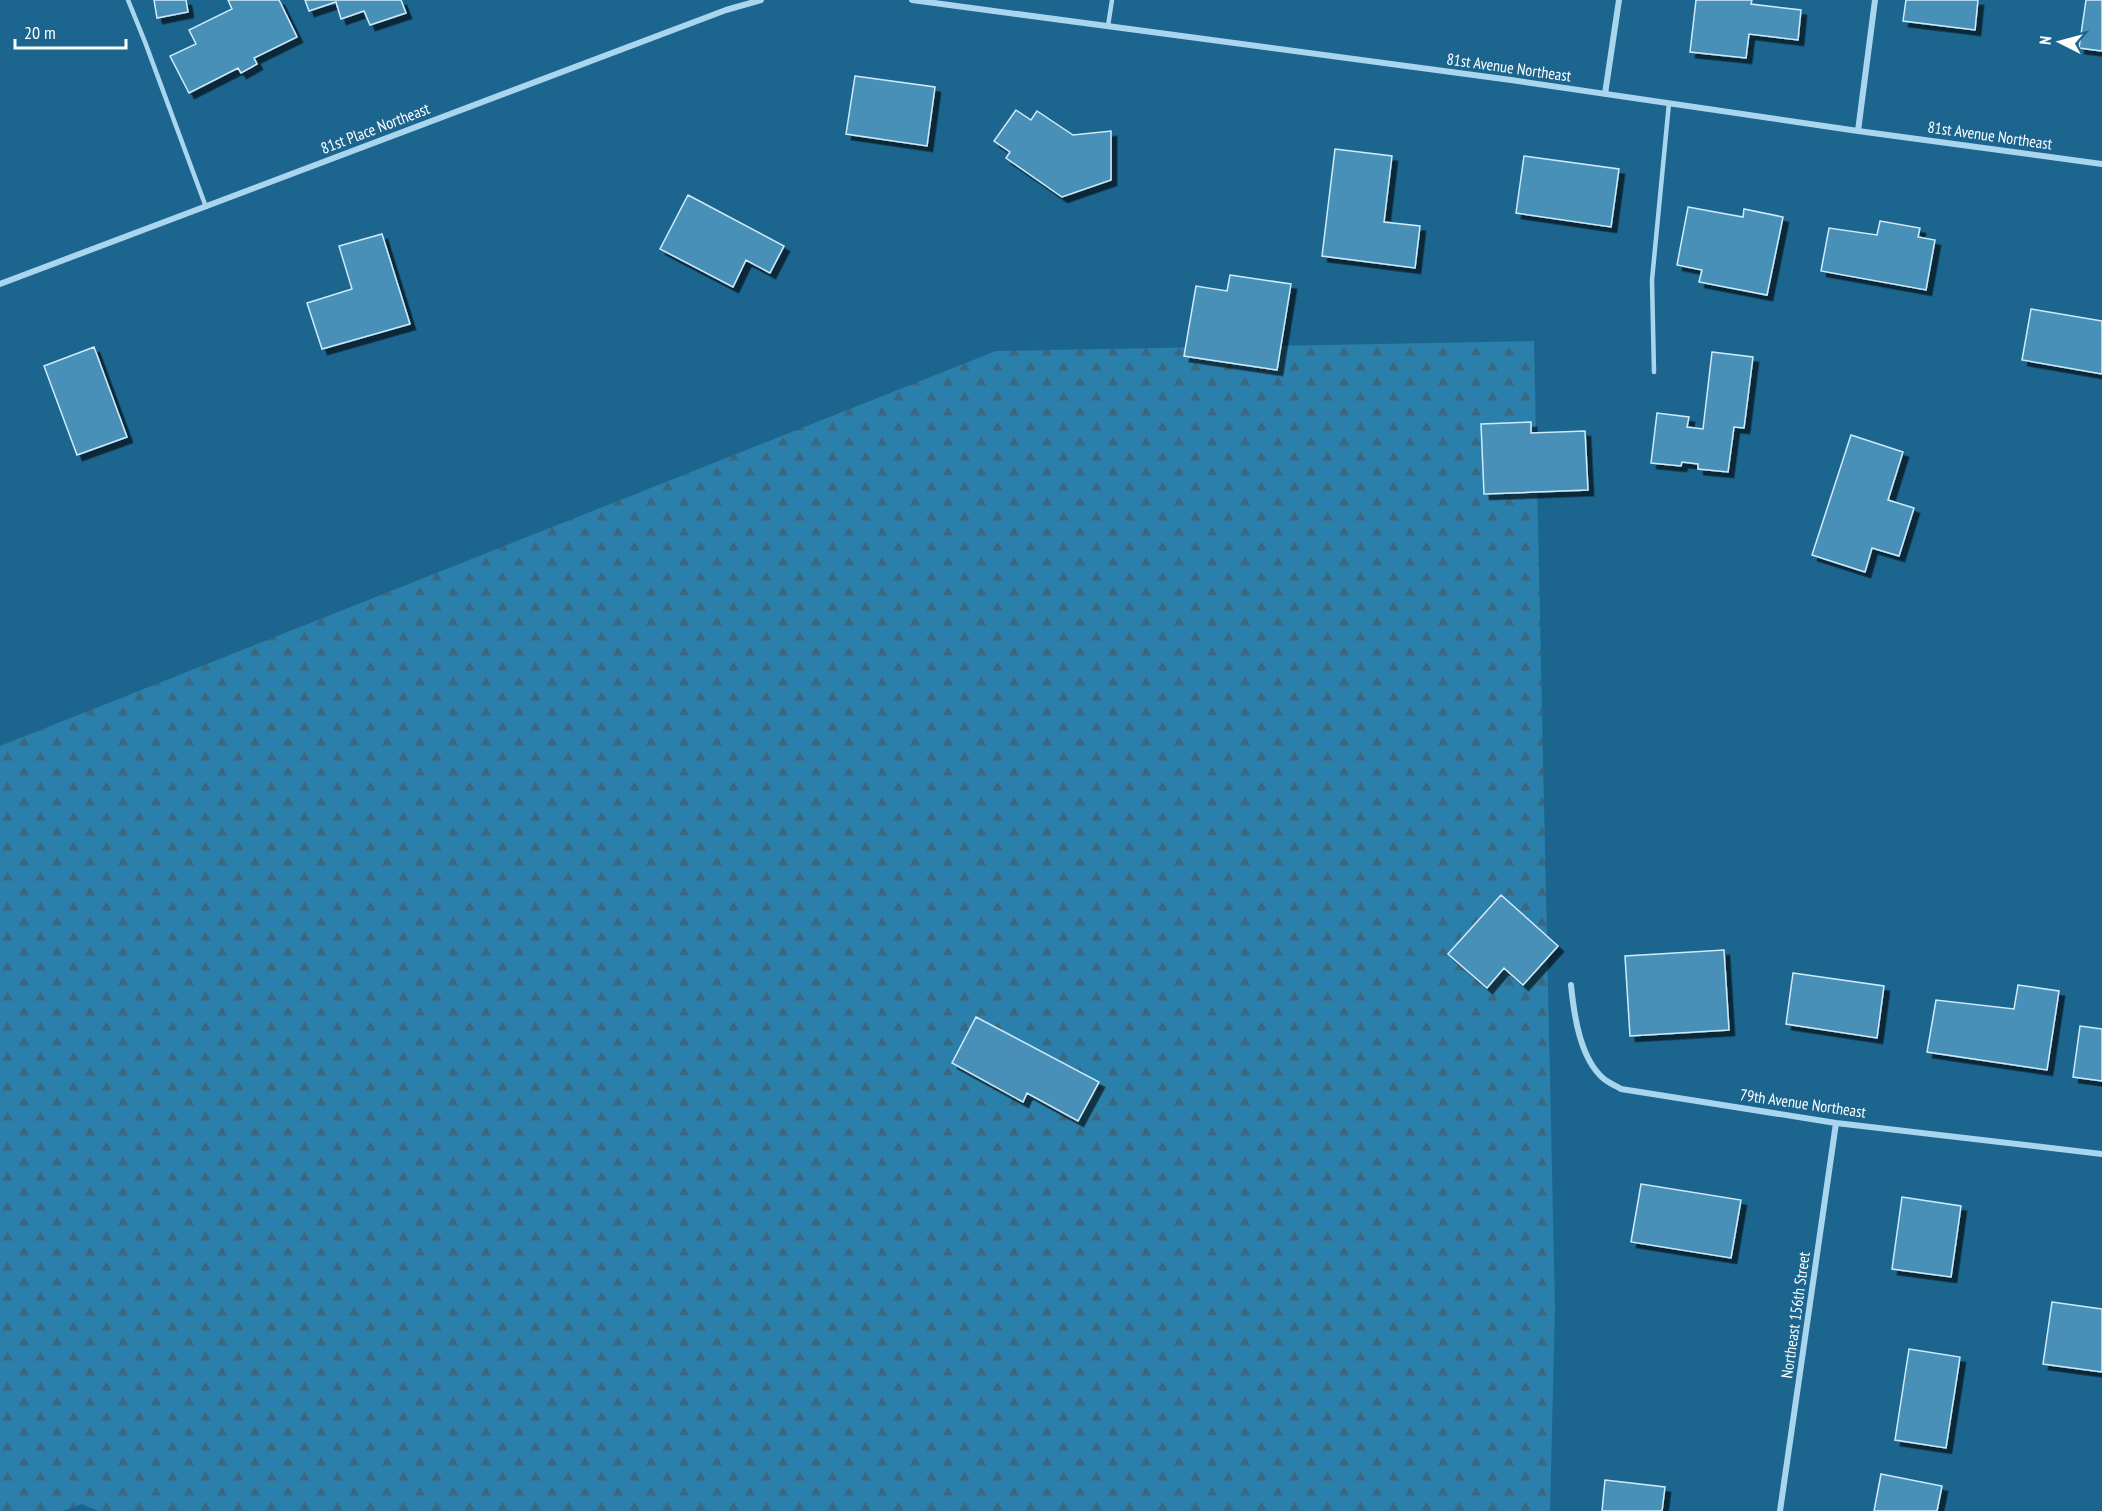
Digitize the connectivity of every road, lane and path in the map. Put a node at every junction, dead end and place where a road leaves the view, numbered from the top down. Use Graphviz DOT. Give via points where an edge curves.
graph roads {
  1 [pos="128,0"];
  2 [pos="761,0"];
  3 [pos="912,0"];
  4 [pos="1112,0"];
  5 [pos="1619,0"];
  6 [pos="1875,0"];
  7 [pos="955,2"];
  8 [pos="1108,26"];
  9 [pos="1605,94"];
  10 [pos="1669,104"];
  11 [pos="1858,131"];
  12 [pos="2102,164"];
  13 [pos="206,207"];
  14 [pos="0,284"];
  15 [pos="1654,372"];
  16 [pos="1571,986"];
  17 [pos="1836,1123"];
  18 [pos="2102,1154"];
  19 [pos="1780,1511"];
  1 -- 13 [label="lane"];
  2 -- 13 [label="street, 81st Place Northeast"];
  3 -- 7 [label="street, 81st Avenue Northeast"];
  4 -- 8 [label="lane"];
  5 -- 9 [label="street"];
  6 -- 11 [label="street"];
  7 -- 8 [label="street, 81st Avenue Northeast"];
  8 -- 9 [label="street, 81st Avenue Northeast"];
  9 -- 10 [label="street, 81st Avenue Northeast"];
  10 -- 11 [label="street, 81st Avenue Northeast"];
  10 -- 15 [label="lane" via="1652,280"];
  11 -- 12 [label="street, 81st Avenue Northeast"];
  13 -- 14 [label="street, 81st Place Northeast"];
  16 -- 17 [label="street, 79th Avenue Northeast" via="1574,1018 1582,1044 1604,1079 1621,1089"];
  17 -- 18 [label="street, 79th Avenue Northeast"];
  17 -- 19 [label="street, Northeast 156th Street"];
}
